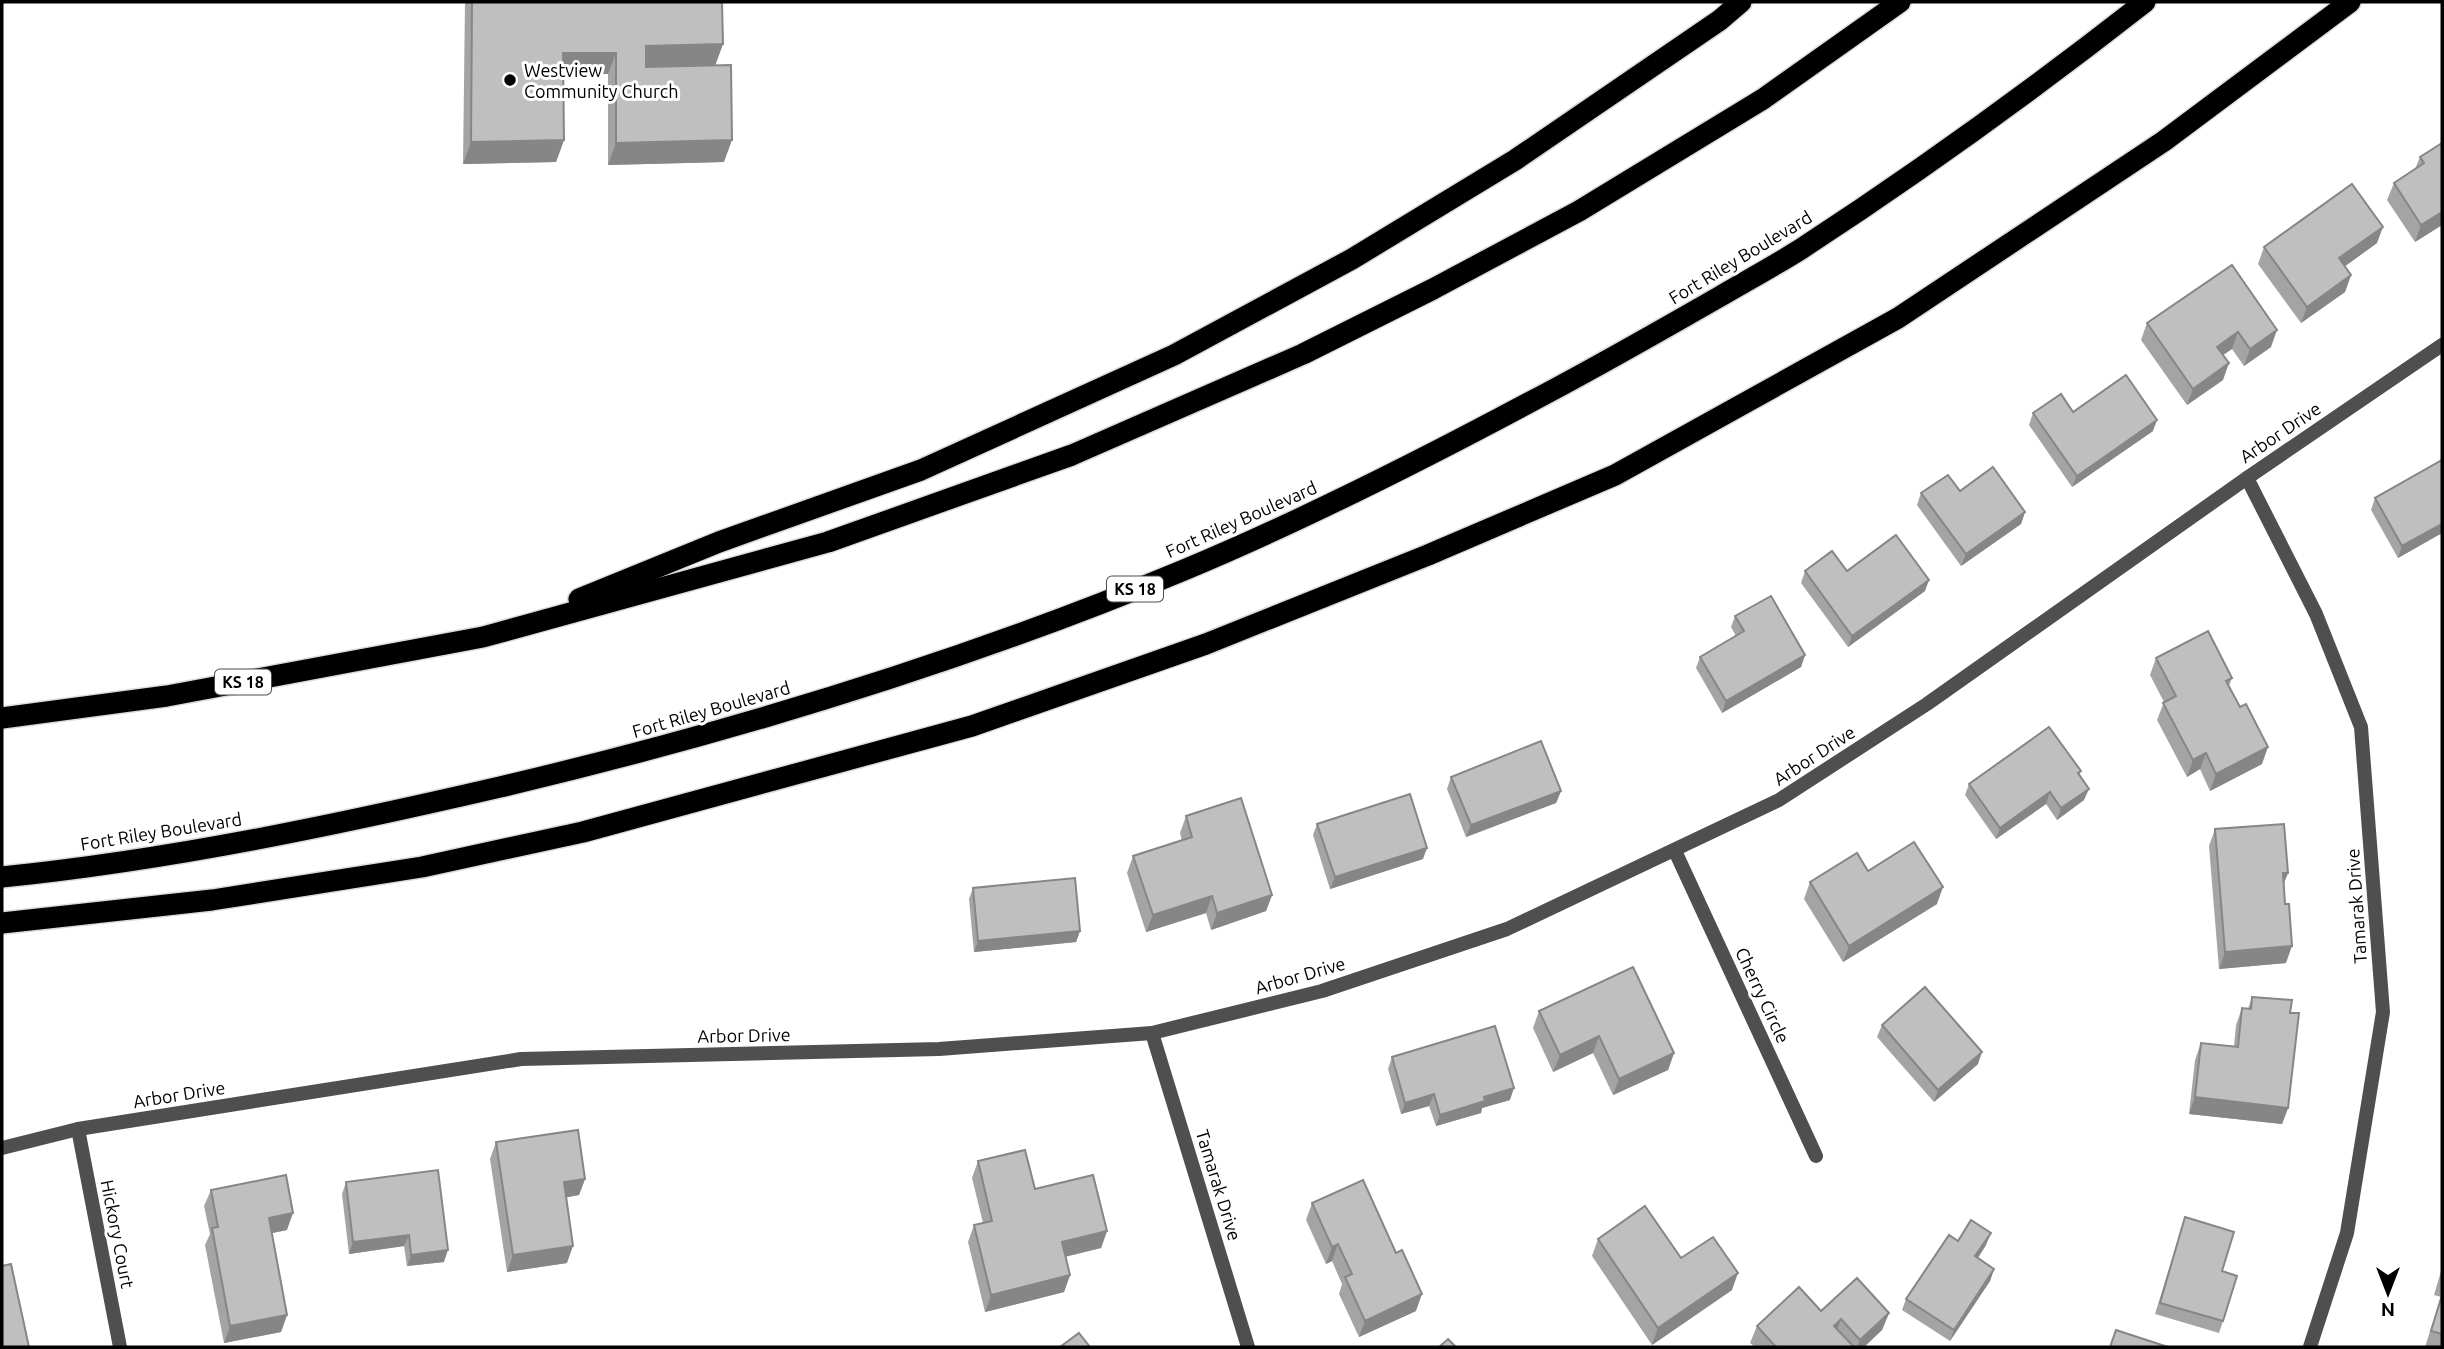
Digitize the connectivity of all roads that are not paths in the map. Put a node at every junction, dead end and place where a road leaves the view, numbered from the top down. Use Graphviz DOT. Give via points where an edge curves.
graph roads {
  1 [pos="1741,2"];
  2 [pos="1899,2"];
  3 [pos="2145,2"];
  4 [pos="2350,2"];
  5 [pos="2442,345"];
  6 [pos="2247,478"];
  7 [pos="483,637"];
  8 [pos="2,718"];
  9 [pos="1675,851"];
  10 [pos="2,877"];
  11 [pos="2,923"];
  12 [pos="1152,1033"];
  13 [pos="78,1129"];
  14 [pos="2,1148"];
  15 [pos="1816,1156"];
  16 [pos="120,1347"];
  17 [pos="1248,1347"];
  18 [pos="2310,1347"];
  1 -- 7 [label="highway" via="1515,160 1352,259 1174,355 921,470 719,542"];
  2 -- 7 [label="highway, KS 18" via="1763,100 1578,211 1303,354 1072,455 828,542"];
  3 -- 10 [label="highway, Fort Riley Boulevard / KS 18" via="1973,131 1796,253 1393,476 1184,570 973,651 775,715 618,759 341,824"];
  4 -- 11 [label="highway" via="2164,141 1886,324 1615,475 1206,644 972,726 583,832 422,867 212,901"];
  5 -- 6 [label="street, Arbor Drive"];
  6 -- 9 [label="street, Arbor Drive" via="1915,712 1779,800"];
  6 -- 18 [label="street, Tamarak Drive" via="2316,614 2361,727 2384,1012 2347,1233"];
  7 -- 8 [label="highway, KS 18" via="167,696"];
  9 -- 12 [label="street, Arbor Drive" via="1507,929 1322,991"];
  9 -- 15 [label="street, Cherry Circle"];
  12 -- 13 [label="street, Arbor Drive" via="939,1049 521,1059"];
  12 -- 17 [label="street, Tamarak Drive"];
  13 -- 14 [label="street, Arbor Drive"];
  13 -- 16 [label="street, Hickory Court"];
}
